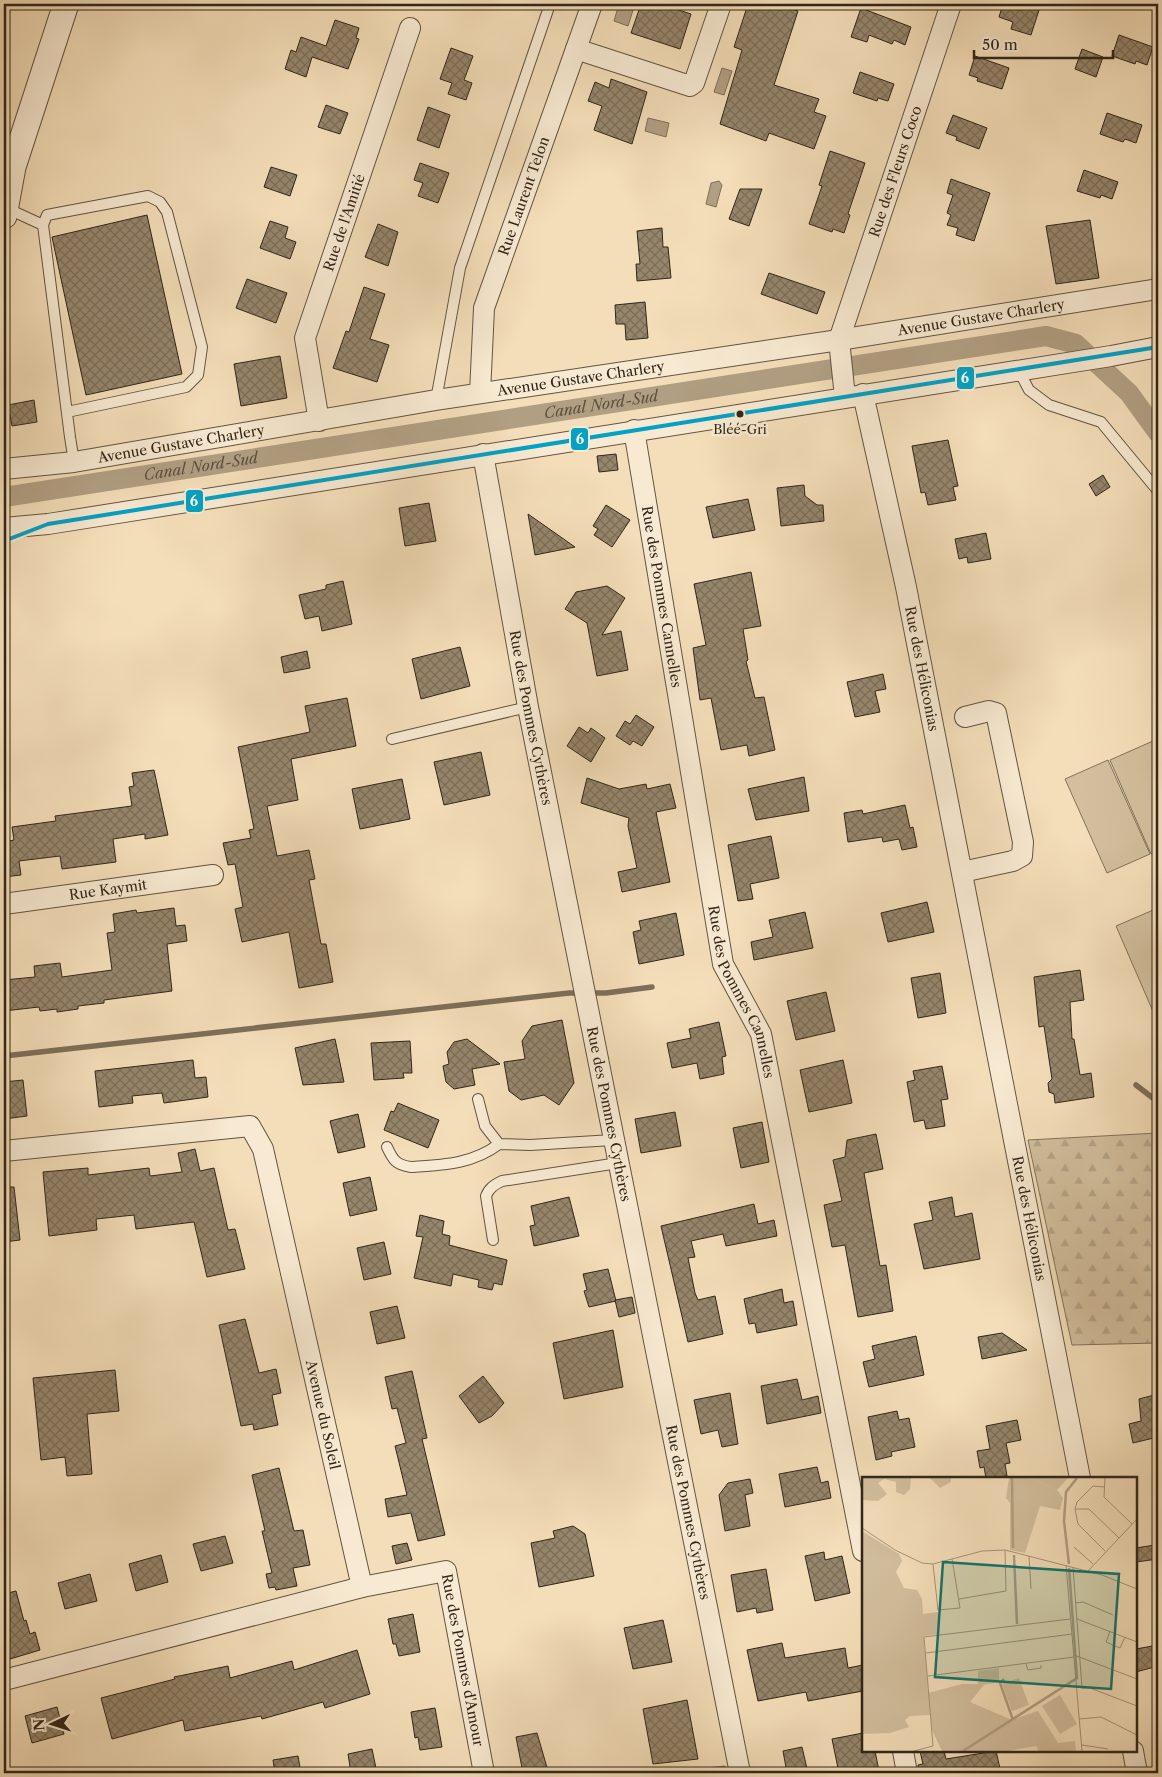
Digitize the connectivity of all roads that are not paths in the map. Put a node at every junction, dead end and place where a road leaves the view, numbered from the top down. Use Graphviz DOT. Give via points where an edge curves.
graph roads {
  1 [pos="66,4"];
  2 [pos="550,4"];
  3 [pos="592,4"];
  4 [pos="722,4"];
  5 [pos="952,4"];
  6 [pos="410,28"];
  7 [pos="576,49"];
  8 [pos="5,212"];
  9 [pos="43,225"];
  10 [pos="1158,289"];
  11 [pos="839,344"];
  12 [pos="1158,347"];
  13 [pos="1018,369"];
  14 [pos="480,393"];
  15 [pos="850,394"];
  16 [pos="436,400"];
  17 [pos="67,412"];
  18 [pos="319,421"];
  19 [pos="634,430"];
  20 [pos="483,454"];
  21 [pos="74,462"];
  22 [pos="4,469"];
  23 [pos="1158,491"];
  24 [pos="48,524"];
  25 [pos="4,528"];
  26 [pos="4,541"];
  27 [pos="528,707"];
  28 [pos="965,717"];
  29 [pos="392,739"];
  30 [pos="962,872"];
  31 [pos="213,875"];
  32 [pos="4,904"];
  33 [pos="478,1099"];
  34 [pos="613,1140"];
  35 [pos="499,1144"];
  36 [pos="387,1147"];
  37 [pos="4,1151"];
  38 [pos="618,1163"];
  39 [pos="493,1240"];
  40 [pos="1080,1477"];
  41 [pos="862,1546"];
  42 [pos="362,1587"];
  43 [pos="4,1680"];
  44 [pos="902,1752"];
  45 [pos="1133,1752"];
  46 [pos="484,1773"];
  47 [pos="740,1773"];
  48 [pos="907,1773"];
  49 [pos="1138,1773"];
  1 -- 8 [label="street" via="13,167"];
  2 -- 16 [label="lane" via="460,268"];
  3 -- 7 [label="street, Rue Laurent Telon"];
  4 -- 7 [label="street" via="694,83 690,86"];
  5 -- 11 [label="street, Rue des Fleurs Coco"];
  6 -- 18 [label="street, Rue de l'Amitié" via="305,338"];
  7 -- 14 [label="street, Rue Laurent Telon" via="484,308"];
  8 -- 9 [label="lane"];
  9 -- 17 [label="lane"];
  9 -- 17 [label="lane" via="47,215 148,196 160,202 167,212 202,347 198,374 186,387"];
  10 -- 11 [label="street, Avenue Gustave Charlery"];
  11 -- 14 [label="street, Avenue Gustave Charlery"];
  11 -- 15 [label="street, Rue des Héliconias"];
  12 -- 13 [label="street"];
  13 -- 15 [label="street"];
  13 -- 23 [label="lane" via="1029,390 1049,405 1101,422"];
  14 -- 16 [label="street, Avenue Gustave Charlery"];
  15 -- 19 [label="street"];
  15 -- 30 [label="street, Rue des Héliconias" via="906,587"];
  16 -- 18 [label="street, Avenue Gustave Charlery"];
  17 -- 21 [label="lane"];
  18 -- 21 [label="street, Avenue Gustave Charlery"];
  19 -- 20 [label="street"];
  19 -- 41 [label="street, Rue des Pommes Cannelles" via="723,964 762,1034"];
  20 -- 24 [label="street"];
  20 -- 27 [label="street, Rue des Pommes Cythères"];
  21 -- 22 [label="street, Avenue Gustave Charlery"];
  24 -- 25 [label="street"];
  24 -- 26 [label="street"];
  27 -- 29 [label="lane"];
  27 -- 34 [label="street, Rue des Pommes Cythères"];
  28 -- 30 [label="street" via="989,711 996,713 1023,842 1022,856 1013,861"];
  30 -- 40 [label="street, Rue des Héliconias"];
  31 -- 32 [label="street, Rue Kaymit"];
  33 -- 35 [label="lane" via="485,1126"];
  34 -- 35 [label="lane"];
  34 -- 38 [label="street, Rue des Pommes Cythères"];
  35 -- 36 [label="lane" via="486,1154 467,1161 410,1167 394,1162"];
  37 -- 42 [label="street, Avenue du Soleil" via="250,1126 262,1149"];
  38 -- 39 [label="lane" via="502,1180 494,1184 486,1196"];
  38 -- 47 [label="street, Rue des Pommes Cythères"];
  42 -- 43 [label="street"];
  42 -- 46 [label="street, Rue des Pommes d'Amour" via="446,1571"];
  44 -- 48 [label="street"];
  45 -- 49 [label="street"];
}
